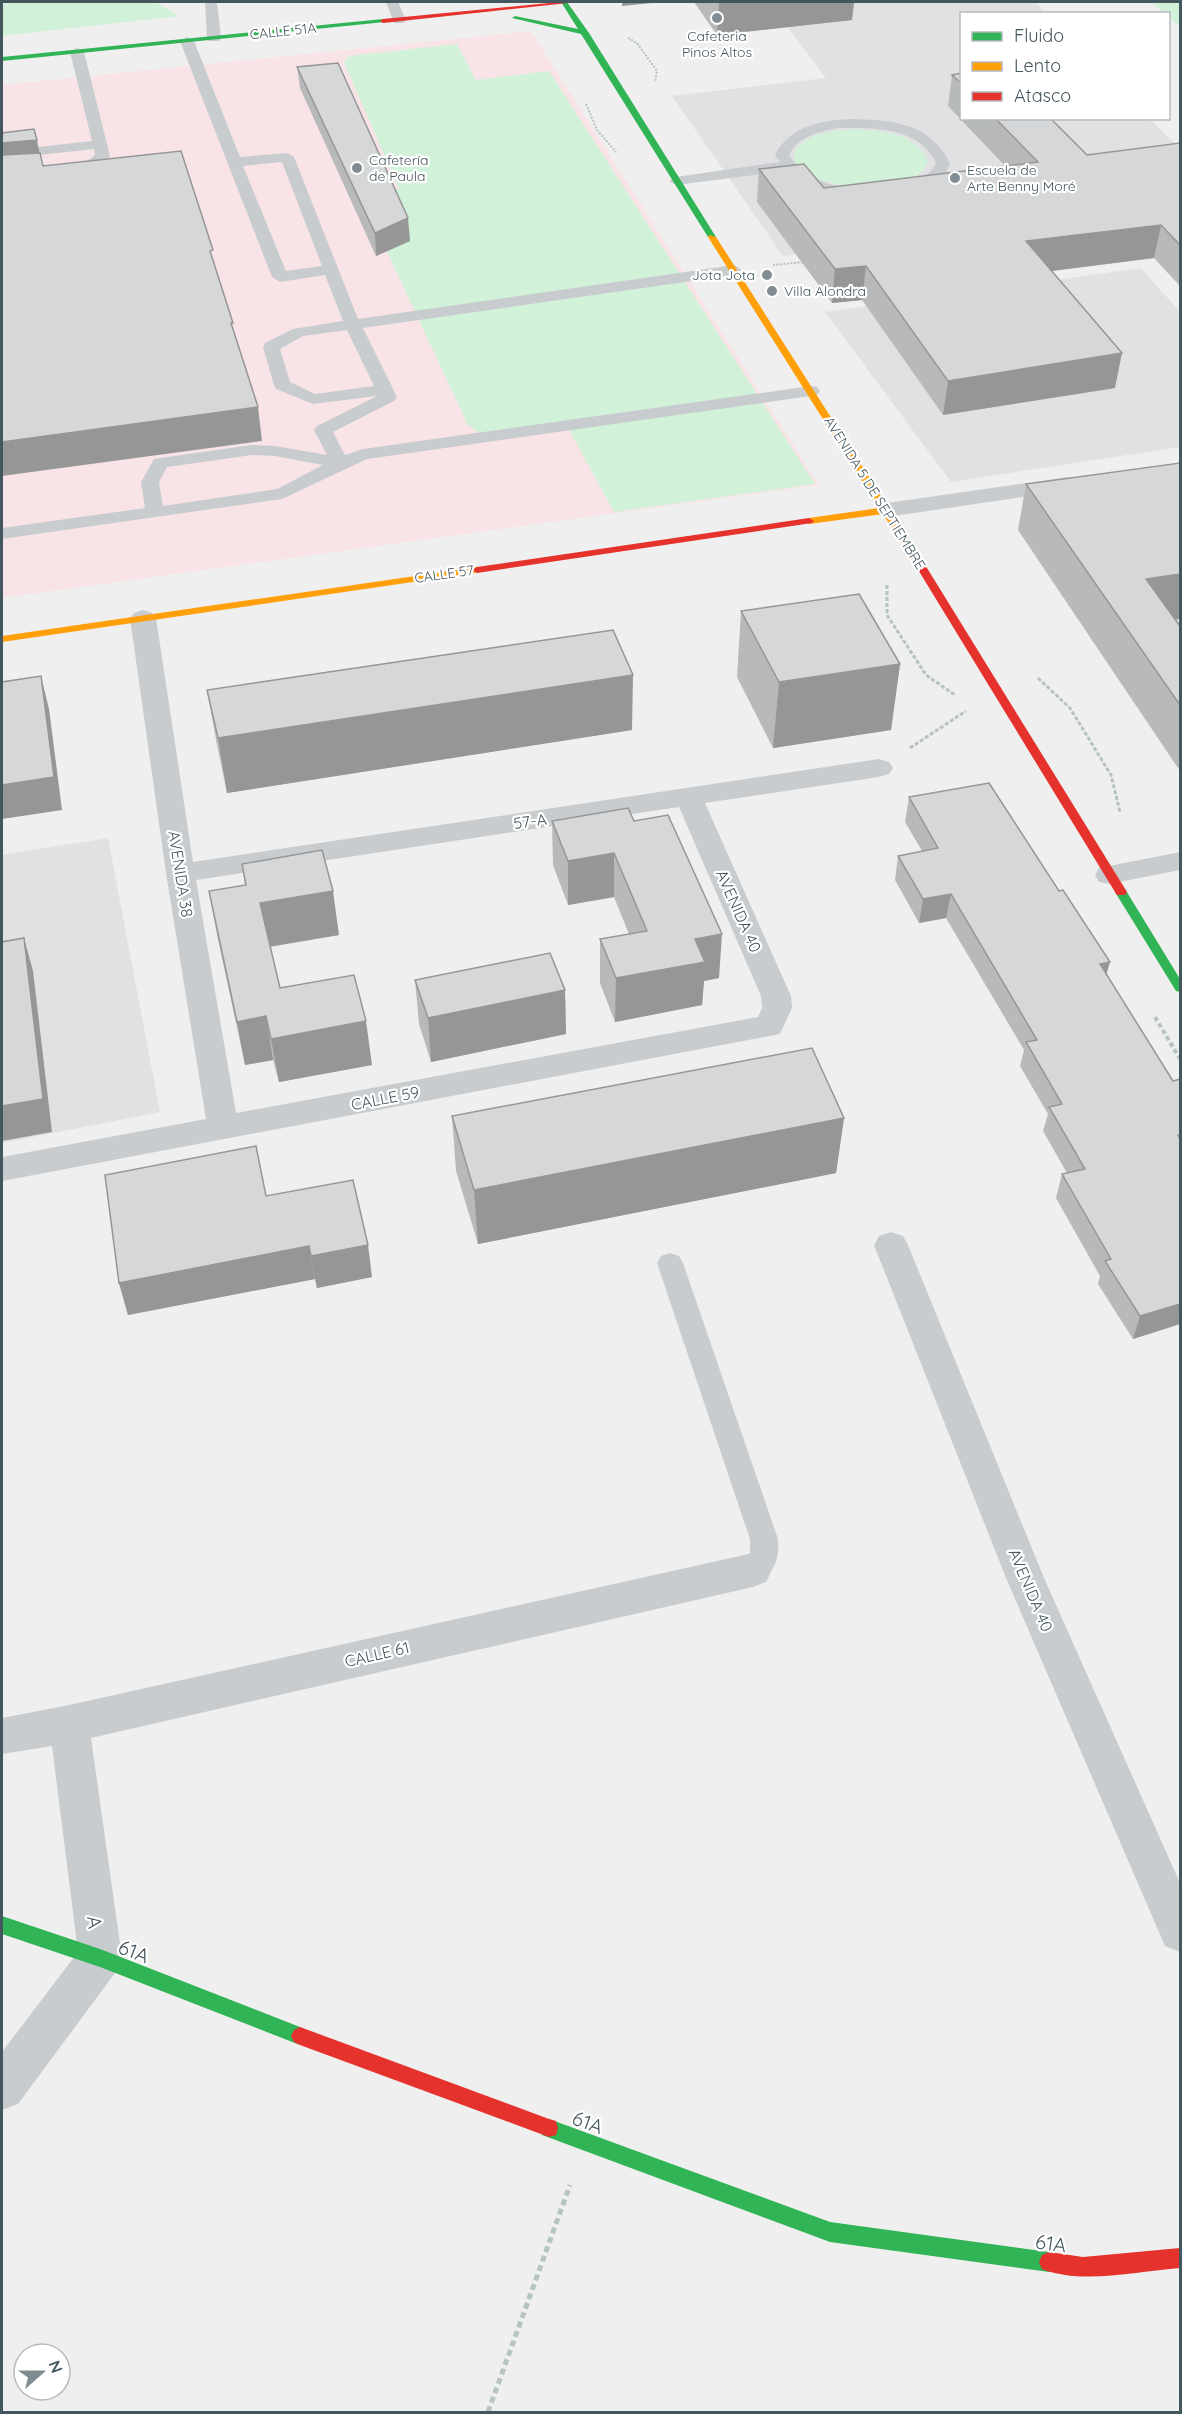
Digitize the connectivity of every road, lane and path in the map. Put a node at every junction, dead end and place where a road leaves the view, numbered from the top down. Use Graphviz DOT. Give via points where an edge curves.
graph roads {
  1 [pos="212,2"];
  2 [pos="392,2"];
  3 [pos="500,2"];
  4 [pos="565,2"];
  5 [pos="466,13"];
  6 [pos="399,20"];
  7 [pos="585,33"];
  8 [pos="214,38"];
  9 [pos="187,41"];
  10 [pos="77,52"];
  11 [pos="2,59"];
  12 [pos="100,144"];
  13 [pos="2,155"];
  14 [pos="235,162"];
  15 [pos="786,166"];
  16 [pos="2,181"];
  17 [pos="676,181"];
  18 [pos="812,261"];
  19 [pos="331,270"];
  20 [pos="734,270"];
  21 [pos="352,323"];
  22 [pos="384,390"];
  23 [pos="811,391"];
  24 [pos="340,463"];
  25 [pos="1088,481"];
  26 [pos="887,510"];
  27 [pos="155,512"];
  28 [pos="2,534"];
  29 [pos="143,618"];
  30 [pos="2,639"];
  31 [pos="967,711"];
  32 [pos="879,768"];
  33 [pos="689,797"];
  34 [pos="1180,861"];
  35 [pos="180,873"];
  36 [pos="1109,875"];
  37 [pos="1180,988"];
  38 [pos="769,1026"];
  39 [pos="223,1128"];
  40 [pos="2,1169"];
  41 [pos="891,1245"];
  42 [pos="670,1263"];
  43 [pos="753,1570"];
  44 [pos="69,1724"];
  45 [pos="2,1736"];
  46 [pos="2,1925"];
  47 [pos="1180,1931"];
  48 [pos="100,1958"];
  49 [pos="2,2088"];
  50 [pos="586,2142"];
  51 [pos="1180,2258"];
  52 [pos="488,2412"];
  1 -- 8 [label="lane"];
  2 -- 6 [label="lane"];
  3 -- 5 [label="main road"];
  4 -- 5 [label="main road, CALLE 51A"];
  4 -- 7 [label="main road, AVENIDA 5 DE SEPTIEMBRE"];
  5 -- 6 [label="main road, CALLE 51A"];
  5 -- 7 [label="main road" via="530,20"];
  6 -- 8 [label="main road, CALLE 51A"];
  7 -- 17 [label="main road, AVENIDA 5 DE SEPTIEMBRE"];
  8 -- 9 [label="main road, CALLE 51A"];
  9 -- 10 [label="main road, CALLE 51A"];
  9 -- 14 [label="lane"];
  10 -- 11 [label="main road, CALLE 51A"];
  10 -- 12 [label="lane"];
  12 -- 13 [label="lane"];
  12 -- 16 [label="lane" via="103,156 94,165"];
  14 -- 19 [label="lane" via="287,157"];
  14 -- 19 [label="lane" via="280,277"];
  15 -- 15 [label="lane" via="798,178 819,187 873,194 922,185 937,175 943,164 939,151 927,140 909,132 862,123 827,126 797,135 782,155"];
  15 -- 17 [label="lane"];
  17 -- 20 [label="main road, AVENIDA 5 DE SEPTIEMBRE"];
  18 -- 20 [label="path"];
  19 -- 21 [label="lane"];
  20 -- 21 [label="lane"];
  20 -- 23 [label="main road, AVENIDA 5 DE SEPTIEMBRE"];
  21 -- 22 [label="lane"];
  21 -- 22 [label="lane" via="299,332 271,347 282,385 313,399"];
  22 -- 24 [label="lane" via="388,397 323,430"];
  23 -- 24 [label="lane" via="363,453"];
  23 -- 26 [label="main road, AVENIDA 5 DE SEPTIEMBRE"];
  24 -- 27 [label="lane" via="282,494"];
  24 -- 27 [label="lane" via="252,450 160,463 150,482"];
  25 -- 26 [label="street"];
  26 -- 29 [label="main road, CALLE 57"];
  26 -- 36 [label="main road, AVENIDA 5 DE SEPTIEMBRE"];
  27 -- 28 [label="lane"];
  29 -- 30 [label="main road, CALLE 57"];
  29 -- 35 [label="street, AVENIDA 38"];
  31 -- 32 [label="path"];
  32 -- 33 [label="street, 57-A"];
  33 -- 35 [label="street, 57-A"];
  33 -- 38 [label="street, AVENIDA 40" via="776,996 777,1008"];
  34 -- 36 [label="street"];
  35 -- 39 [label="street, AVENIDA 38"];
  36 -- 37 [label="main road, AVENIDA 5 DE SEPTIEMBRE"];
  38 -- 39 [label="street, CALLE 59"];
  39 -- 40 [label="street, CALLE 59"];
  41 -- 47 [label="street, AVENIDA 40" via="1025,1578"];
  42 -- 43 [label="lane" via="764,1539 765,1557"];
  43 -- 44 [label="street, CALLE 61"];
  44 -- 45 [label="street, CALLE 61"];
  44 -- 48 [label="street, A"];
  46 -- 48 [label="main road, 61A"];
  48 -- 49 [label="street"];
  48 -- 50 [label="main road, 61A"];
  50 -- 51 [label="main road, 61A" via="830,2232 1083,2267"];
  50 -- 52 [label="path"];
}
